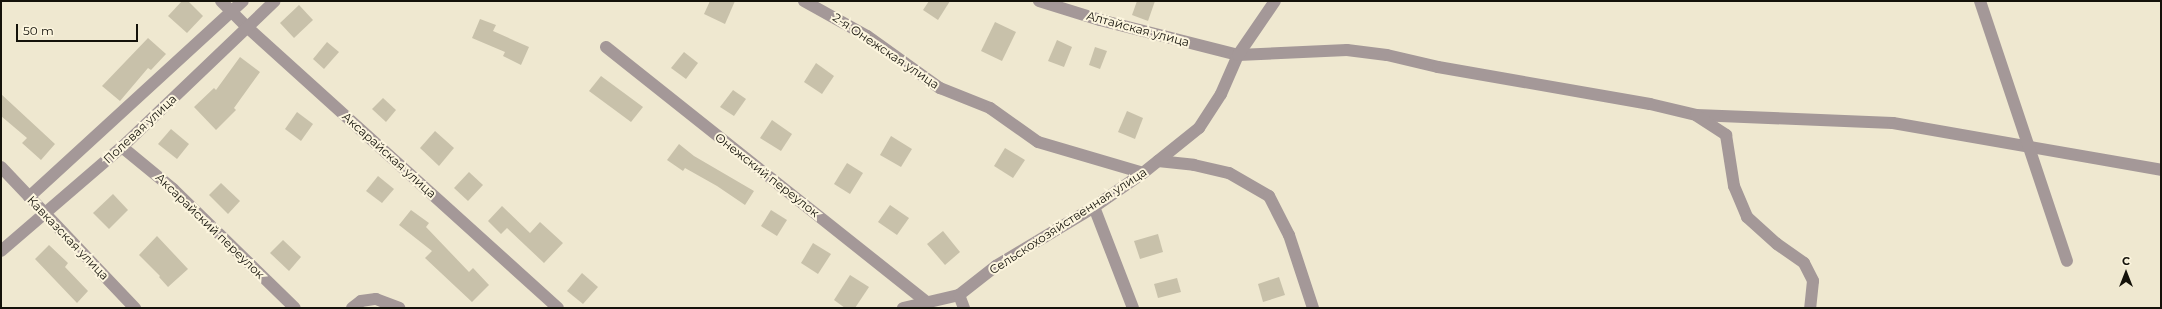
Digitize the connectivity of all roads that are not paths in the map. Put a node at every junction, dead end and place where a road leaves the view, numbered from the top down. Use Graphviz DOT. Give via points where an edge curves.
graph roads {
  1 [pos="221,1"];
  2 [pos="243,1"];
  3 [pos="275,1"];
  4 [pos="804,1"];
  5 [pos="1039,1"];
  6 [pos="1275,1"];
  7 [pos="1980,1"];
  8 [pos="231,12"];
  9 [pos="247,27"];
  10 [pos="606,48"];
  11 [pos="1238,55"];
  12 [pos="1696,115"];
  13 [pos="122,147"];
  14 [pos="2029,147"];
  15 [pos="1158,161"];
  16 [pos="1,167"];
  17 [pos="2161,170"];
  18 [pos="1143,173"];
  19 [pos="28,197"];
  20 [pos="1094,207"];
  21 [pos="44,214"];
  22 [pos="1,251"];
  23 [pos="2067,261"];
  24 [pos="959,295"];
  25 [pos="928,302"];
  26 [pos="135,308"];
  27 [pos="295,308"];
  28 [pos="352,308"];
  29 [pos="399,308"];
  30 [pos="558,308"];
  31 [pos="903,308"];
  32 [pos="964,308"];
  33 [pos="1133,308"];
  34 [pos="1313,308"];
  35 [pos="1810,308"];
  1 -- 8 [label="street, Аксарайская улица"];
  2 -- 8 [label="street"];
  3 -- 9 [label="street, Полевая улица"];
  4 -- 18 [label="street, 2-я Онежская улица" via="867,36 940,88 990,108 1038,142"];
  5 -- 11 [label="street, Алтайская улица" via="1100,20"];
  6 -- 11 [label="street, Сельскохозяйственная улица"];
  7 -- 14 [label="street"];
  8 -- 9 [label="street, Аксарайская улица"];
  8 -- 19 [label="street"];
  9 -- 13 [label="street, Полевая улица"];
  9 -- 30 [label="street, Аксарайская улица"];
  10 -- 25 [label="street, Онежский переулок"];
  11 -- 12 [label="street, Алтайская улица" via="1347,50 1387,55 1438,67 1650,104"];
  11 -- 15 [label="street, Сельскохозяйственная улица" via="1221,94 1199,128"];
  12 -- 14 [label="street" via="1893,123"];
  12 -- 35 [label="street" via="1726,135 1734,186 1747,217 1777,244 1804,263 1813,281"];
  13 -- 21 [label="street, Полевая улица"];
  13 -- 27 [label="street, Аксарайский переулок" via="173,189"];
  14 -- 17 [label="street"];
  14 -- 23 [label="street"];
  15 -- 18 [label="street, Сельскохозяйственная улица"];
  15 -- 34 [label="street" via="1194,165 1229,173 1269,196 1289,235"];
  16 -- 19 [label="street, Кавказская улица"];
  18 -- 20 [label="street, Сельскохозяйственная улица"];
  19 -- 21 [label="street, Кавказская улица"];
  20 -- 24 [label="street, Сельскохозяйственная улица" via="996,266"];
  20 -- 33 [label="street"];
  21 -- 22 [label="street, Полевая улица"];
  21 -- 26 [label="street, Кавказская улица"];
  24 -- 25 [label="street, Сельскохозяйственная улица"];
  24 -- 32 [label="street"];
  25 -- 31 [label="street, Сельскохозяйственная улица"];
  28 -- 29 [label="street" via="361,301 376,299"];
}
